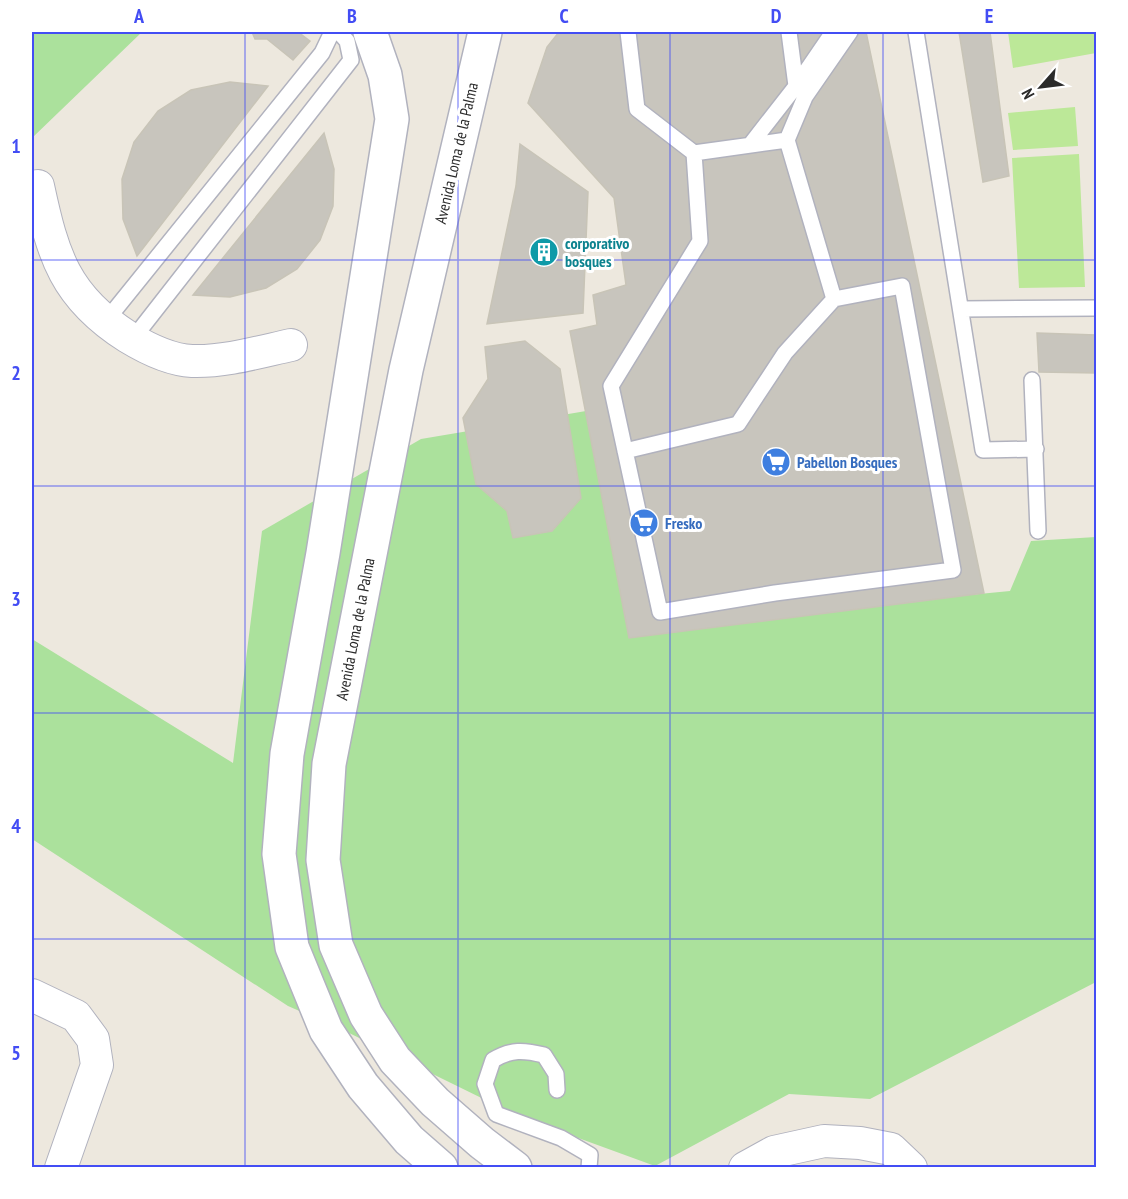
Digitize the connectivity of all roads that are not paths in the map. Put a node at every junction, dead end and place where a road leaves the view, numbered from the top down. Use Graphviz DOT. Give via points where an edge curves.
graph roads {
  1 [pos="332,32"];
  2 [pos="339,32"];
  3 [pos="370,32"];
  4 [pos="485,32"];
  5 [pos="628,32"];
  6 [pos="789,32"];
  7 [pos="833,32"];
  8 [pos="850,32"];
  9 [pos="909,32"];
  10 [pos="916,32"];
  11 [pos="796,86"];
  12 [pos="787,140"];
  13 [pos="750,145"];
  14 [pos="694,153"];
  15 [pos="928,153"];
  16 [pos="38,186"];
  17 [pos="834,299"];
  18 [pos="1096,308"];
  19 [pos="962,309"];
  20 [pos="105,322"];
  21 [pos="132,339"];
  22 [pos="291,345"];
  23 [pos="1032,380"];
  24 [pos="1036,449"];
  25 [pos="625,451"];
  26 [pos="1038,531"];
  27 [pos="32,995"];
  28 [pos="557,1090"];
  29 [pos="410,1154"];
  30 [pos="61,1167"];
  31 [pos="441,1167"];
  32 [pos="515,1167"];
  33 [pos="589,1167"];
  34 [pos="745,1167"];
  35 [pos="911,1167"];
  1 -- 20 [label="lane" via="322,53"];
  2 -- 21 [label="lane" via="347,41 351,60"];
  3 -- 29 [label="main road" via="385,75 392,119 287,754 279,854 292,947 326,1030"];
  4 -- 32 [label="main road, Avenida Loma de la Palma" via="406,370 329,764 323,860 336,945 366,1015 396,1060 435,1102"];
  5 -- 14 [label="lane" via="637,109"];
  6 -- 11 [label="lane"];
  7 -- 11 [label="lane"];
  8 -- 12 [label="lane" via="805,97"];
  9 -- 15 [label="lane"];
  10 -- 19 [label="lane"];
  11 -- 13 [label="lane"];
  12 -- 13 [label="lane"];
  12 -- 17 [label="lane"];
  13 -- 14 [label="lane"];
  14 -- 25 [label="lane" via="700,241 611,386"];
  16 -- 20 [label="street" via="50,241 71,287"];
  17 -- 25 [label="lane" via="785,353 738,424"];
  17 -- 25 [label="lane" via="902,286 954,570 660,612"];
  18 -- 19 [label="lane"];
  19 -- 24 [label="lane" via="983,450"];
  20 -- 21 [label="street"];
  21 -- 22 [label="street" via="144,348 190,361 242,356"];
  23 -- 24 [label="lane"];
  24 -- 26 [label="lane"];
  27 -- 30 [label="street" via="76,1016 93,1039 98,1065"];
  28 -- 33 [label="lane" via="556,1074 544,1055 523,1050 493,1060 485,1084 496,1114 561,1138 590,1155"];
  29 -- 31 [label="main road"];
  34 -- 35 [label="street" via="774,1152 824,1141 891,1149"];
}
